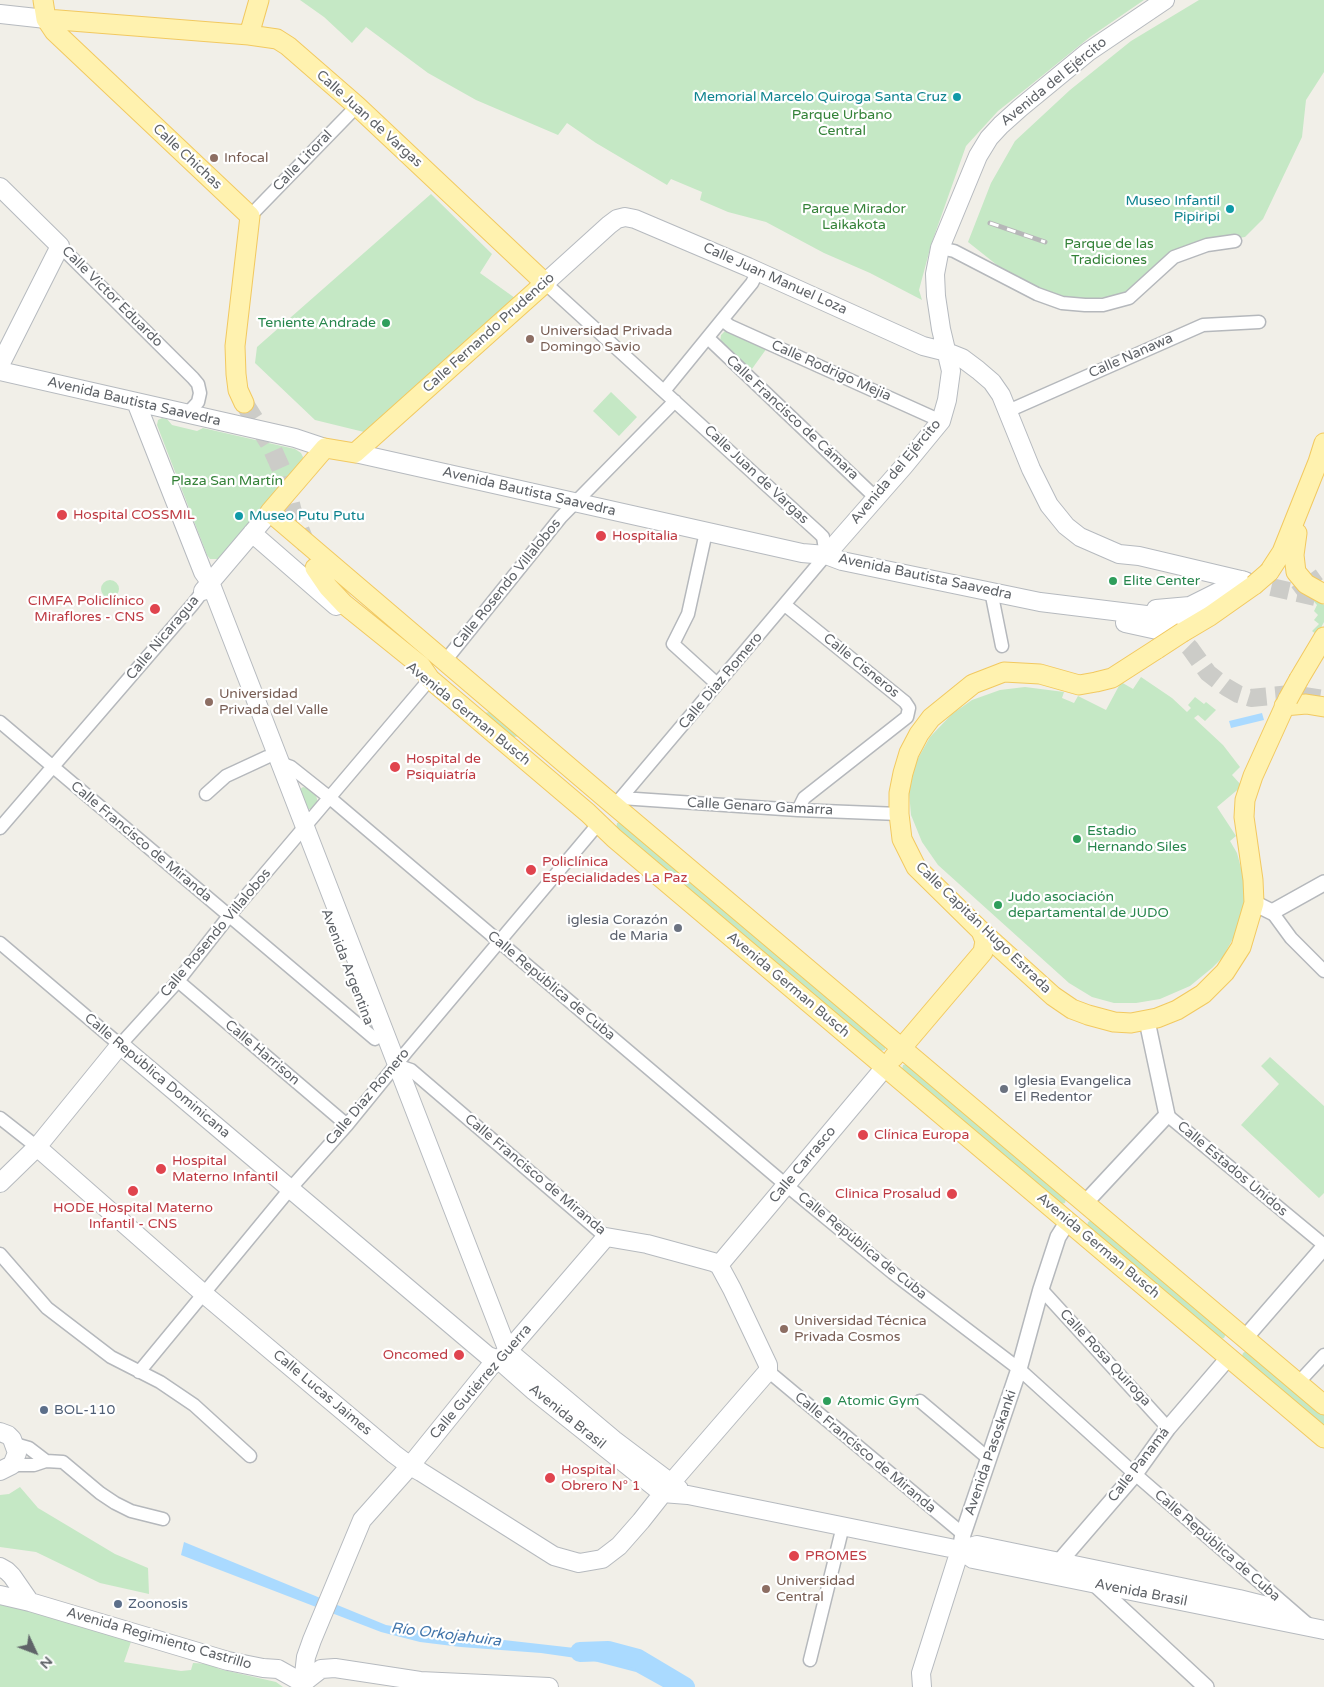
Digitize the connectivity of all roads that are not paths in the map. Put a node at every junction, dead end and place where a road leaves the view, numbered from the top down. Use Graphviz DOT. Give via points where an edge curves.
graph roads {
  1 [pos="43,0"];
  2 [pos="260,0"];
  3 [pos="1166,0"];
  4 [pos="0,14"];
  5 [pos="46,19"];
  6 [pos="249,35"];
  7 [pos="357,106"];
  8 [pos="0,187"];
  9 [pos="250,216"];
  10 [pos="625,217"];
  11 [pos="1235,241"];
  12 [pos="60,246"];
  13 [pos="940,248"];
  14 [pos="758,271"];
  15 [pos="545,283"];
  16 [pos="722,320"];
  17 [pos="1259,322"];
  18 [pos="941,329"];
  19 [pos="708,338"];
  20 [pos="923,346"];
  21 [pos="947,352"];
  22 [pos="0,365"];
  23 [pos="0,371"];
  24 [pos="664,391"];
  25 [pos="675,401"];
  26 [pos="136,402"];
  27 [pos="244,403"];
  28 [pos="1008,411"];
  29 [pos="186,414"];
  30 [pos="941,421"];
  31 [pos="1324,443"];
  32 [pos="325,448"];
  33 [pos="355,453"];
  34 [pos="876,498"];
  35 [pos="575,502"];
  36 [pos="1301,505"];
  37 [pos="270,512"];
  38 [pos="706,532"];
  39 [pos="252,533"];
  40 [pos="826,555"];
  41 [pos="315,568"];
  42 [pos="205,582"];
  43 [pos="1247,582"];
  44 [pos="1324,582"];
  45 [pos="991,591"];
  46 [pos="1324,593"];
  47 [pos="1040,602"];
  48 [pos="785,605"];
  49 [pos="1060,605"];
  50 [pos="1210,616"];
  51 [pos="1174,632"];
  52 [pos="1324,637"];
  53 [pos="1002,646"];
  54 [pos="1324,652"];
  55 [pos="444,661"];
  56 [pos="1306,677"];
  57 [pos="430,679"];
  58 [pos="718,684"];
  59 [pos="1286,703"];
  60 [pos="1324,707"];
  61 [pos="0,722"];
  62 [pos="274,760"];
  63 [pos="53,767"];
  64 [pos="206,794"];
  65 [pos="330,798"];
  66 [pos="618,802"];
  67 [pos="798,810"];
  68 [pos="899,814"];
  69 [pos="599,823"];
  70 [pos="0,828"];
  71 [pos="301,832"];
  72 [pos="1324,883"];
  73 [pos="1254,903"];
  74 [pos="1272,912"];
  75 [pos="229,916"];
  76 [pos="981,931"];
  77 [pos="499,942"];
  78 [pos="0,943"];
  79 [pos="983,952"];
  80 [pos="1006,952"];
  81 [pos="1323,969"];
  82 [pos="178,981"];
  83 [pos="1147,1021"];
  84 [pos="380,1037"];
  85 [pos="120,1045"];
  86 [pos="901,1048"];
  87 [pos="886,1066"];
  88 [pos="392,1070"];
  89 [pos="1168,1115"];
  90 [pos="0,1118"];
  91 [pos="347,1125"];
  92 [pos="37,1147"];
  93 [pos="0,1183"];
  94 [pos="786,1185"];
  95 [pos="290,1189"];
  96 [pos="1085,1204"];
  97 [pos="1068,1221"];
  98 [pos="606,1237"];
  99 [pos="1324,1246"];
  100 [pos="0,1254"];
  101 [pos="719,1265"];
  102 [pos="1041,1289"];
  103 [pos="204,1294"];
  104 [pos="1244,1339"];
  105 [pos="1324,1355"];
  106 [pos="503,1356"];
  107 [pos="1229,1357"];
  108 [pos="1019,1369"];
  109 [pos="768,1371"];
  110 [pos="140,1372"];
  111 [pos="1298,1383"];
  112 [pos="920,1401"];
  113 [pos="1324,1405"];
  114 [pos="1168,1428"];
  115 [pos="6,1434"];
  116 [pos="1324,1438"];
  117 [pos="250,1456"];
  118 [pos="989,1459"];
  119 [pos="46,1461"];
  120 [pos="410,1466"];
  121 [pos="4,1470"];
  122 [pos="1135,1474"];
  123 [pos="667,1488"];
  124 [pos="163,1519"];
  125 [pos="843,1526"];
  126 [pos="961,1542"];
  127 [pos="0,1568"];
  128 [pos="1059,1569"];
  129 [pos="1097,1577"];
  130 [pos="0,1587"];
  131 [pos="0,1594"];
  132 [pos="30,1602"];
  133 [pos="1238,1606"];
  134 [pos="1292,1612"];
  135 [pos="1321,1628"];
  136 [pos="313,1638"];
  137 [pos="810,1660"];
  138 [pos="335,1668"];
  139 [pos="278,1669"];
  140 [pos="304,1685"];
  141 [pos="549,1687"];
  142 [pos="922,1687"];
  143 [pos="1206,1687"];
  1 -- 5 [label="main road"];
  2 -- 6 [label="main road"];
  3 -- 13 [label="main road, Avenida del Ejército" via="1088,52 989,138 978,156"];
  4 -- 5 [label="main road, Calle Juan de Vargas"];
  5 -- 6 [label="main road, Calle Juan de Vargas"];
  5 -- 9 [label="main road, Calle Chichas" via="54,31"];
  6 -- 7 [label="main road, Calle Juan de Vargas" via="277,39 288,46"];
  7 -- 9 [label="street, Calle Litoral"];
  7 -- 15 [label="main road, Calle Juan de Vargas"];
  8 -- 12 [label="main road, Calle Victor Eduardo"];
  9 -- 27 [label="main road" via="235,346 238,390"];
  10 -- 14 [label="main road, Calle Juan Manuel Loza"];
  10 -- 15 [label="main road, Calle Fernando Prudencio" via="609,225"];
  11 -- 13 [label="street" via="1207,245 1174,257 1129,298 1103,305 1062,303 1037,294 954,251"];
  12 -- 22 [label="main road"];
  12 -- 29 [label="street, Calle Victor Eduardo" via="198,384 198,402"];
  13 -- 18 [label="main road, Avenida del Ejército" via="935,274"];
  14 -- 16 [label="street"];
  14 -- 20 [label="main road, Calle Juan Manuel Loza"];
  15 -- 24 [label="street, Calle Juan de Vargas"];
  15 -- 33 [label="main road, Calle Fernando Prudencio"];
  16 -- 19 [label="street"];
  16 -- 30 [label="street, Calle Rodrigo Mejia"];
  17 -- 28 [label="street, Calle Nanawa" via="1203,325"];
  18 -- 20 [label="main road" via="931,344"];
  18 -- 21 [label="main road, Avenida del Ejército"];
  19 -- 24 [label="street"];
  19 -- 34 [label="street, Calle Francisco de Cámara"];
  20 -- 21 [label="main road, Calle Juan Manuel Loza"];
  21 -- 28 [label="main road" via="962,358 992,382"];
  21 -- 30 [label="main road, Avenida del Ejército" via="951,371"];
  23 -- 26 [label="main road, Avenida Bautista Saavedra"];
  24 -- 25 [label="street, Calle Juan de Vargas"];
  25 -- 35 [label="street, Calle Rosendo Villalobos"];
  25 -- 40 [label="street, Calle Juan de Vargas" via="823,537"];
  26 -- 29 [label="main road, Avenida Bautista Saavedra"];
  26 -- 42 [label="main road, Avenida Argentina"];
  28 -- 43 [label="main road" via="1049,505 1080,537 1120,554"];
  29 -- 32 [label="main road, Avenida Bautista Saavedra" via="295,438"];
  30 -- 34 [label="main road, Avenida del Ejército"];
  31 -- 36 [label="main road"];
  32 -- 33 [label="main road, Avenida Bautista Saavedra"];
  32 -- 37 [label="main road, Calle Nicaragua"];
  33 -- 35 [label="main road, Avenida Bautista Saavedra"];
  34 -- 40 [label="main road, Avenida del Ejército"];
  35 -- 38 [label="main road, Avenida Bautista Saavedra"];
  35 -- 55 [label="street, Calle Rosendo Villalobos"];
  36 -- 43 [label="main road, Calle Capitán Hugo Estrada, bridge" via="1282,552 1269,572"];
  36 -- 46 [label="main road" via="1294,565 1306,584"];
  37 -- 39 [label="main road, Calle Nicaragua"];
  37 -- 55 [label="main road, Avenida German Busch"];
  38 -- 40 [label="main road, Avenida Bautista Saavedra" via="802,553"];
  38 -- 58 [label="street" via="688,614 673,644"];
  39 -- 42 [label="main road, Calle Nicaragua"];
  39 -- 57 [label="main road, Avenida German Busch" via="335,606 416,672"];
  40 -- 45 [label="main road, Avenida Bautista Saavedra"];
  40 -- 48 [label="street, Calle Diaz Romero"];
  41 -- 57 [label="main road" via="344,604 422,666"];
  42 -- 62 [label="main road, Avenida Argentina"];
  42 -- 63 [label="street, Calle Nicaragua" via="193,604"];
  43 -- 47 [label="main road" via="1195,604 1171,608 1139,608 1057,596"];
  43 -- 50 [label="main road, Calle Capitán Hugo Estrada"];
  44 -- 46 [label="street"];
  45 -- 47 [label="main road, Avenida Bautista Saavedra"];
  45 -- 53 [label="street"];
  47 -- 49 [label="main road, Avenida Bautista Saavedra"];
  48 -- 58 [label="street, Calle Diaz Romero"];
  48 -- 67 [label="street, Calle Cisneros" via="909,708 907,718 804,798"];
  49 -- 50 [label="main road, Avenida Bautista Saavedra" via="1187,620"];
  49 -- 51 [label="main road, Avenida Bautista Saavedra" via="1076,613"];
  50 -- 51 [label="main road, Calle Capitán Hugo Estrada"];
  51 -- 68 [label="main road, Calle Capitán Hugo Estrada, bridge" via="1157,649 1112,678 1079,685 1040,674 1004,672 973,684 931,718 919,734 903,773"];
  52 -- 56 [label="main road, Calle Capitán Hugo Estrada"];
  54 -- 56 [label="main road"];
  55 -- 57 [label="main road"];
  55 -- 66 [label="main road, Avenida German Busch"];
  56 -- 59 [label="main road, Calle Capitán Hugo Estrada, bridge"];
  57 -- 65 [label="street, Calle Rosendo Villalobos"];
  57 -- 69 [label="main road, Avenida German Busch"];
  58 -- 66 [label="street, Calle Diaz Romero"];
  59 -- 60 [label="main road"];
  59 -- 73 [label="main road, Calle Capitán Hugo Estrada" via="1245,800"];
  61 -- 63 [label="street, Calle Francisco de Miranda"];
  62 -- 64 [label="street" via="226,776"];
  62 -- 65 [label="street, Calle República de Cuba" via="291,768"];
  62 -- 71 [label="main road, Avenida Argentina"];
  63 -- 70 [label="street, Calle Nicaragua"];
  63 -- 75 [label="street, Calle Francisco de Miranda"];
  65 -- 71 [label="street, Calle Rosendo Villalobos"];
  65 -- 77 [label="street, Calle República de Cuba"];
  66 -- 67 [label="street, Calle Genaro Gamarra"];
  66 -- 69 [label="main road"];
  66 -- 86 [label="main road, Avenida German Busch"];
  67 -- 68 [label="street, Calle Genaro Gamarra"];
  68 -- 76 [label="main road, Calle Capitán Hugo Estrada" via="902,839 916,867"];
  69 -- 77 [label="street, Calle Diaz Romero"];
  69 -- 87 [label="main road, Avenida German Busch"];
  71 -- 75 [label="street, Calle Rosendo Villalobos"];
  71 -- 84 [label="main road, Avenida Argentina"];
  72 -- 74 [label="street"];
  73 -- 74 [label="street"];
  73 -- 83 [label="main road, Calle Capitán Hugo Estrada" via="1241,948 1225,972 1203,994 1178,1010"];
  74 -- 81 [label="street" via="1291,938"];
  75 -- 82 [label="street, Calle Rosendo Villalobos"];
  75 -- 84 [label="street, Calle Francisco de Miranda"];
  76 -- 79 [label="main road" via="985,941"];
  76 -- 80 [label="main road, Calle Capitán Hugo Estrada"];
  77 -- 88 [label="street, Calle Diaz Romero"];
  77 -- 94 [label="street, Calle República de Cuba"];
  78 -- 85 [label="street, Calle República Dominicana"];
  79 -- 80 [label="main road"];
  79 -- 86 [label="main road"];
  80 -- 83 [label="main road, Calle Capitán Hugo Estrada" via="1053,996 1072,1009 1114,1022 1131,1024"];
  82 -- 85 [label="street, Calle Rosendo Villalobos"];
  82 -- 91 [label="street, Calle Harrison"];
  83 -- 89 [label="street, Calle Estados Unidos"];
  84 -- 88 [label="main road, Avenida Argentina"];
  85 -- 92 [label="main road, Calle Rosendo Villalobos"];
  85 -- 95 [label="main road, Calle República Dominicana"];
  86 -- 87 [label="main road"];
  86 -- 96 [label="main road, Avenida German Busch"];
  87 -- 94 [label="main road, Calle Carrasco"];
  87 -- 97 [label="main road, Avenida German Busch"];
  88 -- 91 [label="street, Calle Diaz Romero"];
  88 -- 98 [label="street, Calle Francisco de Miranda" via="411,1070"];
  88 -- 106 [label="main road, Avenida Argentina"];
  89 -- 96 [label="street"];
  89 -- 99 [label="street, Calle Estados Unidos"];
  90 -- 92 [label="street, Calle Lucas Jaimes"];
  91 -- 95 [label="street, Calle Diaz Romero"];
  92 -- 93 [label="main road, Calle Rosendo Villalobos"];
  92 -- 103 [label="main road, Calle Lucas Jaimes"];
  94 -- 101 [label="main road, Calle Carrasco"];
  94 -- 108 [label="street, Calle República de Cuba" via="893,1273"];
  95 -- 103 [label="street, Calle Diaz Romero"];
  95 -- 106 [label="main road, Calle República Dominicana" via="488,1356"];
  96 -- 97 [label="main road"];
  96 -- 104 [label="main road, Avenida German Busch"];
  97 -- 102 [label="street, Avenida Pasoskanki" via="1058,1237"];
  97 -- 107 [label="main road, Avenida German Busch"];
  98 -- 101 [label="main road, Calle Francisco de Miranda" via="655,1246"];
  98 -- 106 [label="main road, Calle Gutiérrez Guerra"];
  99 -- 104 [label="street"];
  100 -- 110 [label="street" via="47,1308 111,1357"];
  101 -- 109 [label="main road" via="768,1365"];
  102 -- 108 [label="street, Avenida Pasoskanki"];
  102 -- 114 [label="street, Calle Rosa Quiroga"];
  103 -- 110 [label="street, Calle Diaz Romero"];
  103 -- 120 [label="main road, Calle Lucas Jaimes"];
  104 -- 107 [label="main road"];
  104 -- 111 [label="main road, Avenida German Busch"];
  105 -- 111 [label="street"];
  106 -- 120 [label="main road, Calle Gutiérrez Guerra" via="490,1367"];
  106 -- 123 [label="main road, Avenida Brasil"];
  107 -- 114 [label="street, Calle Panamá"];
  107 -- 116 [label="main road, Avenida German Busch"];
  108 -- 118 [label="street, Avenida Pasoskanki"];
  108 -- 122 [label="street, Calle República de Cuba"];
  109 -- 123 [label="main road"];
  109 -- 126 [label="street, Calle Francisco de Miranda"];
  110 -- 117 [label="street" via="194,1405"];
  111 -- 113 [label="main road, Avenida German Busch"];
  112 -- 118 [label="street"];
  114 -- 122 [label="street, Calle Panamá"];
  115 -- 119 [label="street"];
  115 -- 121 [label="main road" via="16,1457"];
  118 -- 126 [label="street, Avenida Pasoskanki"];
  119 -- 121 [label="street"];
  119 -- 124 [label="street" via="63,1462 100,1494 131,1511"];
  120 -- 123 [label="main road, Calle Lucas Jaimes" via="554,1556 579,1563 602,1559 619,1546"];
  120 -- 136 [label="main road, Calle Gutiérrez Guerra" via="362,1520"];
  122 -- 128 [label="street, Calle Panamá"];
  122 -- 134 [label="street, Calle República de Cuba"];
  123 -- 125 [label="main road, Avenida Brasil"];
  125 -- 126 [label="main road, Avenida Brasil"];
  125 -- 137 [label="street"];
  126 -- 128 [label="main road, Avenida Brasil" via="1012,1560"];
  126 -- 142 [label="main road, Avenida Pasoskanki" via="921,1673"];
  127 -- 130 [label="main road" via="4,1577"];
  127 -- 132 [label="main road" via="12,1576"];
  128 -- 129 [label="main road, Avenida Brasil"];
  129 -- 133 [label="main road, Avenida Brasil"];
  129 -- 143 [label="street"];
  131 -- 132 [label="main road, Avenida Regimiento Castrillo"];
  132 -- 139 [label="main road, Avenida Regimiento Castrillo" via="228,1661"];
  133 -- 134 [label="main road, Avenida Brasil"];
  133 -- 135 [label="main road, Avenida Brasil"];
  134 -- 135 [label="main road, Avenida Brasil"];
  136 -- 138 [label="main road" via="318,1661"];
  136 -- 139 [label="main road" via="304,1651"];
  136 -- 140 [label="main road" via="306,1657"];
  138 -- 140 [label="main road" via="321,1669"];
  138 -- 141 [label="main road" via="420,1681"];
  139 -- 140 [label="main road, Avenida Regimiento Castrillo"];
}
